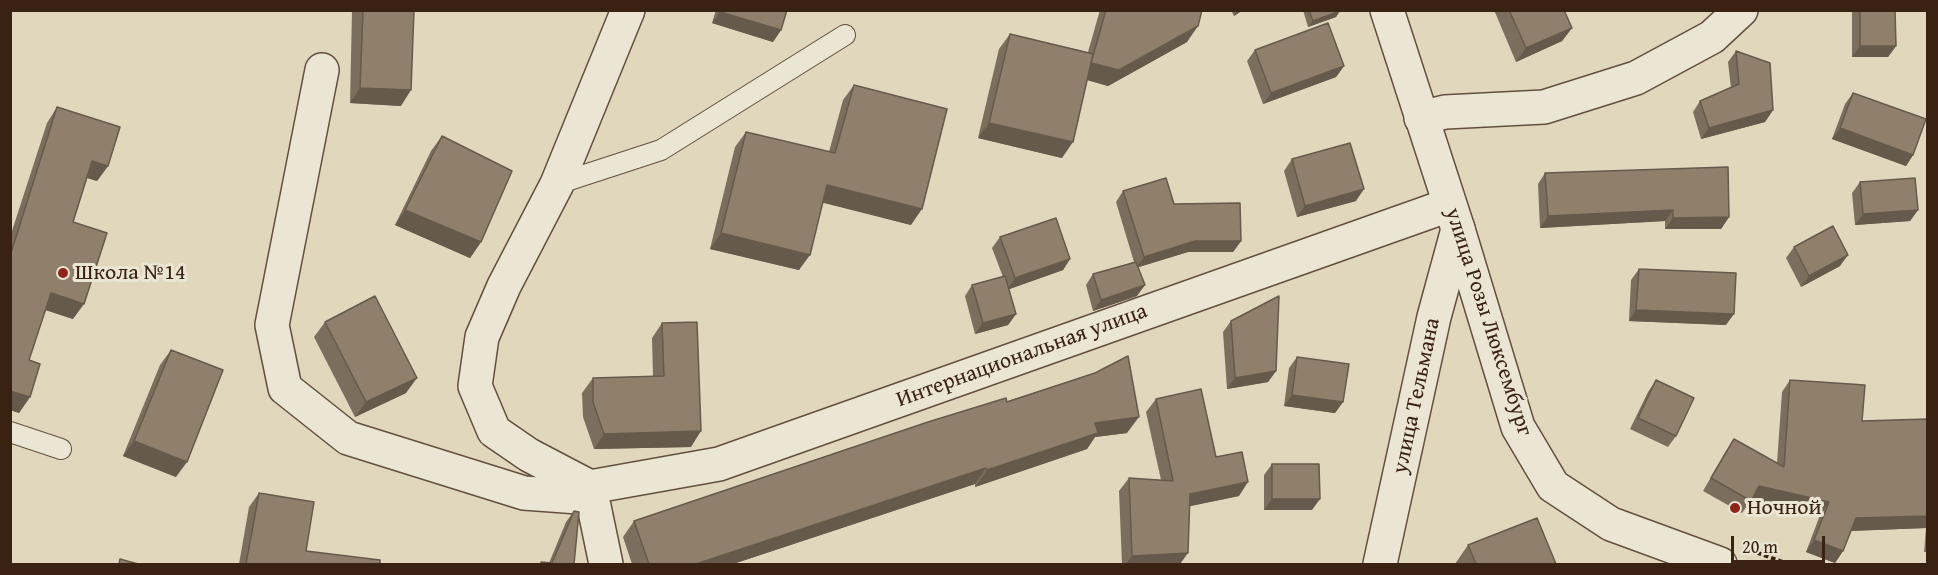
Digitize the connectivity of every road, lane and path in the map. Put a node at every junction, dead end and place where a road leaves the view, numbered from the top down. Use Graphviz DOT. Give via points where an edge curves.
graph roads {
  1 [pos="628,10"];
  2 [pos="1387,10"];
  3 [pos="1741,10"];
  4 [pos="845,35"];
  5 [pos="322,70"];
  6 [pos="1421,118"];
  7 [pos="557,184"];
  8 [pos="1453,217"];
  9 [pos="10,432"];
  10 [pos="62,449"];
  11 [pos="591,493"];
  12 [pos="1733,556"];
  13 [pos="606,564"];
  14 [pos="1380,564"];
  15 [pos="1788,564"];
  1 -- 7 [label="street"];
  2 -- 6 [label="street, улица Розы Люксембург"];
  3 -- 6 [label="street" via="1712,38 1636,78 1544,107 1444,112"];
  4 -- 7 [label="lane" via="661,150"];
  5 -- 11 [label="street, Интернациональная улица" via="272,325 285,388 348,438 524,493"];
  6 -- 8 [label="street, улица Розы Люксембург"];
  7 -- 11 [label="street" via="482,337 475,386 494,431"];
  8 -- 11 [label="street, Интернациональная улица" via="719,464"];
  8 -- 12 [label="street, улица Розы Люксембург" via="1518,427 1553,486 1611,524"];
  8 -- 14 [label="street, улица Тельмана"];
  9 -- 10 [label="lane"];
  11 -- 13 [label="street"];
  12 -- 15 [label="path"];
}
